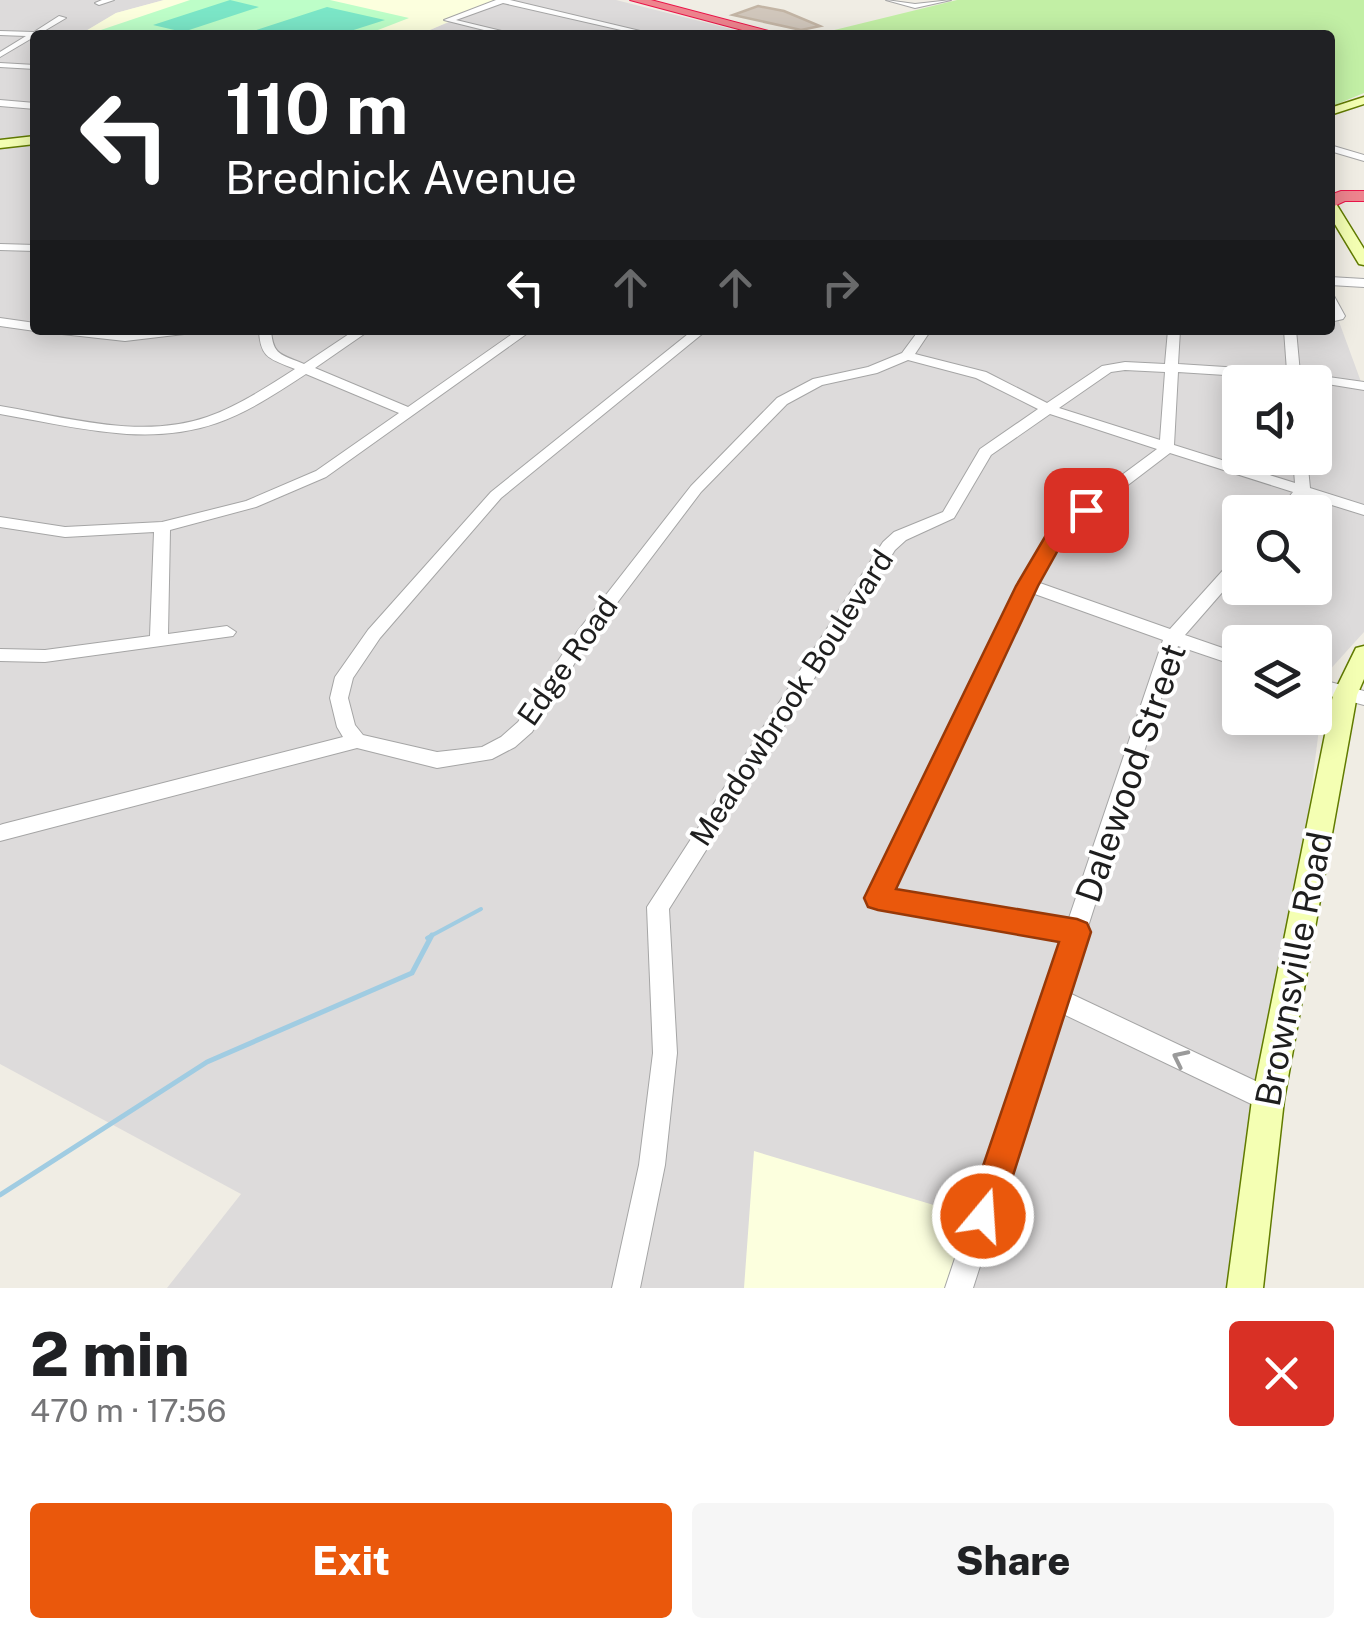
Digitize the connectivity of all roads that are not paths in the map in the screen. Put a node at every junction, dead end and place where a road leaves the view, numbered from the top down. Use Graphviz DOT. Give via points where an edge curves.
graph roads {
  1 [pos="110,0"];
  2 [pos="502,0"];
  3 [pos="636,0"];
  4 [pos="890,0"];
  5 [pos="946,0"];
  6 [pos="99,3"];
  7 [pos="62,18"];
  8 [pos="614,24"];
  9 [pos="42,30"];
  10 [pos="492,30"];
  11 [pos="600,30"];
  12 [pos="635,30"];
  13 [pos="757,30"];
  14 [pos="0,32"];
  15 [pos="30,34"];
  16 [pos="30,37"];
  17 [pos="0,55"];
  18 [pos="0,65"];
  19 [pos="30,66"];
  20 [pos="1364,100"];
  21 [pos="0,103"];
  22 [pos="30,106"];
  23 [pos="1335,110"];
  24 [pos="30,141"];
  25 [pos="0,144"];
  26 [pos="1335,149"];
  27 [pos="1364,158"];
  28 [pos="1335,187"];
  29 [pos="1364,195"];
  30 [pos="1335,200"];
  31 [pos="1335,222"];
  32 [pos="0,247"];
  33 [pos="30,248"];
  34 [pos="1362,256"];
  35 [pos="1335,281"];
  36 [pos="1364,282"];
  37 [pos="3,326"];
  38 [pos="30,327"];
  39 [pos="123,335"];
  40 [pos="158,335"];
  41 [pos="265,335"];
  42 [pos="356,335"];
  43 [pos="519,335"];
  44 [pos="695,335"];
  45 [pos="922,335"];
  46 [pos="1174,335"];
  47 [pos="1290,335"];
  48 [pos="907,356"];
  49 [pos="1293,365"];
  50 [pos="1172,368"];
  51 [pos="300,370"];
  52 [pos="1222,372"];
  53 [pos="1332,382"];
  54 [pos="1364,386"];
  55 [pos="1048,408"];
  56 [pos="0,410"];
  57 [pos="408,412"];
  58 [pos="1167,448"];
  59 [pos="1302,475"];
  60 [pos="1303,490"];
  61 [pos="1299,495"];
  62 [pos="1364,510"];
  63 [pos="0,522"];
  64 [pos="162,527"];
  65 [pos="1222,582"];
  66 [pos="1027,586"];
  67 [pos="227,632"];
  68 [pos="1172,638"];
  69 [pos="159,642"];
  70 [pos="1222,654"];
  71 [pos="1364,654"];
  72 [pos="0,656"];
  73 [pos="1354,696"];
  74 [pos="357,741"];
  75 [pos="3,833"];
  76 [pos="1077,932"];
  77 [pos="1055,998"];
  78 [pos="1268,1100"];
  79 [pos="626,1288"];
  80 [pos="959,1288"];
  81 [pos="1244,1288"];
  1 -- 6 [label="street"];
  2 -- 8 [label="street"];
  2 -- 10 [label="street" via="448,20"];
  3 -- 13 [label="highway"];
  4 -- 5 [label="street" via="915,6"];
  7 -- 9 [label="street"];
  8 -- 11 [label="street"];
  8 -- 12 [label="street"];
  14 -- 15 [label="street"];
  16 -- 17 [label="street"];
  18 -- 19 [label="street"];
  20 -- 23 [label="main road"];
  21 -- 22 [label="street"];
  24 -- 25 [label="main road"];
  26 -- 27 [label="street"];
  28 -- 29 [label="highway"];
  29 -- 30 [label="highway"];
  31 -- 34 [label="main road"];
  32 -- 33 [label="street"];
  35 -- 36 [label="street"];
  37 -- 38 [label="street"];
  39 -- 40 [label="street"];
  41 -- 51 [label="street" via="272,355"];
  42 -- 51 [label="street"];
  43 -- 57 [label="street"];
  44 -- 74 [label="street" via="496,495 374,634 344,677 339,698"];
  45 -- 48 [label="street"];
  46 -- 50 [label="street"];
  47 -- 49 [label="street"];
  48 -- 55 [label="street" via="981,375"];
  48 -- 74 [label="street, Edge Road" via="818,382 782,402 696,489 583,636 525,728 508,742 485,754 437,760"];
  50 -- 52 [label="street, Meadowbrook Boulevard"];
  50 -- 55 [label="street, Meadowbrook Boulevard" via="1107,369"];
  50 -- 58 [label="street"];
  51 -- 56 [label="street" via="235,409 172,429"];
  51 -- 57 [label="street"];
  53 -- 54 [label="street, Meadowbrook Boulevard"];
  55 -- 58 [label="street"];
  55 -- 79 [label="street, Meadowbrook Boulevard" via="985,452 949,515 900,536 878,559 658,907 665,1053 652,1165"];
  57 -- 64 [label="street" via="320,474 251,504"];
  58 -- 60 [label="street"];
  58 -- 66 [label="street" via="1059,530"];
  59 -- 60 [label="street"];
  60 -- 61 [label="street"];
  60 -- 62 [label="street"];
  63 -- 64 [label="street" via="65,532"];
  64 -- 69 [label="street"];
  65 -- 68 [label="street, Dalewood Street"];
  66 -- 68 [label="street"];
  66 -- 76 [label="street" via="878,898"];
  67 -- 69 [label="street"];
  68 -- 70 [label="street"];
  68 -- 76 [label="street, Dalewood Street"];
  69 -- 72 [label="street"];
  71 -- 73 [label="main road, Brownsville Road"];
  73 -- 78 [label="main road, Brownsville Road"];
  74 -- 75 [label="street, Edge Road"];
  76 -- 77 [label="street, Dalewood Street"];
  78 -- 77 [label="street, one-way"];
  77 -- 80 [label="street, Dalewood Street"];
  78 -- 81 [label="main road, Brownsville Road"];
}
